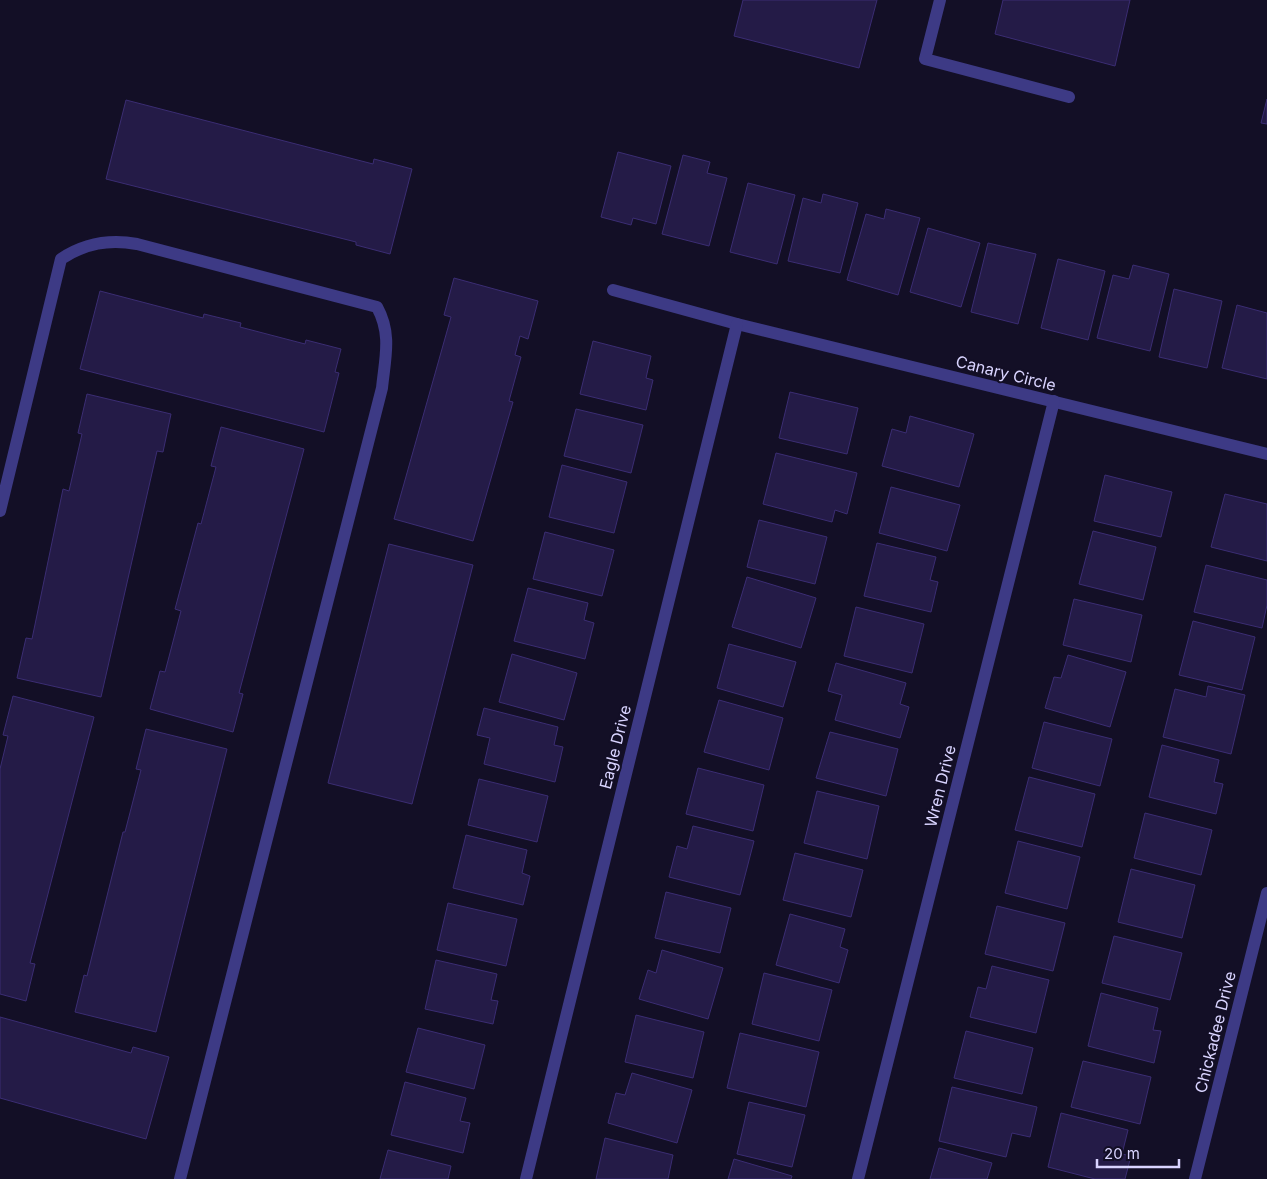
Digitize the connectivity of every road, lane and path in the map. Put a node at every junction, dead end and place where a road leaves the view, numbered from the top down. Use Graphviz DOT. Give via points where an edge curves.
graph roads {
  1 [pos="940,0"];
  2 [pos="1069,98"];
  3 [pos="613,290"];
  4 [pos="737,324"];
  5 [pos="1054,401"];
  6 [pos="1267,454"];
  7 [pos="0,511"];
  8 [pos="1267,894"];
  9 [pos="180,1179"];
  10 [pos="526,1179"];
  11 [pos="858,1179"];
  12 [pos="1195,1179"];
  1 -- 2 [label="street" via="925,59"];
  3 -- 4 [label="street, Canary Circle"];
  4 -- 5 [label="street, Canary Circle"];
  4 -- 10 [label="street, Eagle Drive"];
  5 -- 6 [label="street, Canary Circle"];
  5 -- 11 [label="street, Wren Drive"];
  7 -- 9 [label="street" via="62,259 68,254 93,243 118,241 137,244 377,307 385,321 387,340 382,388"];
  8 -- 12 [label="street, Chickadee Drive"];
}
